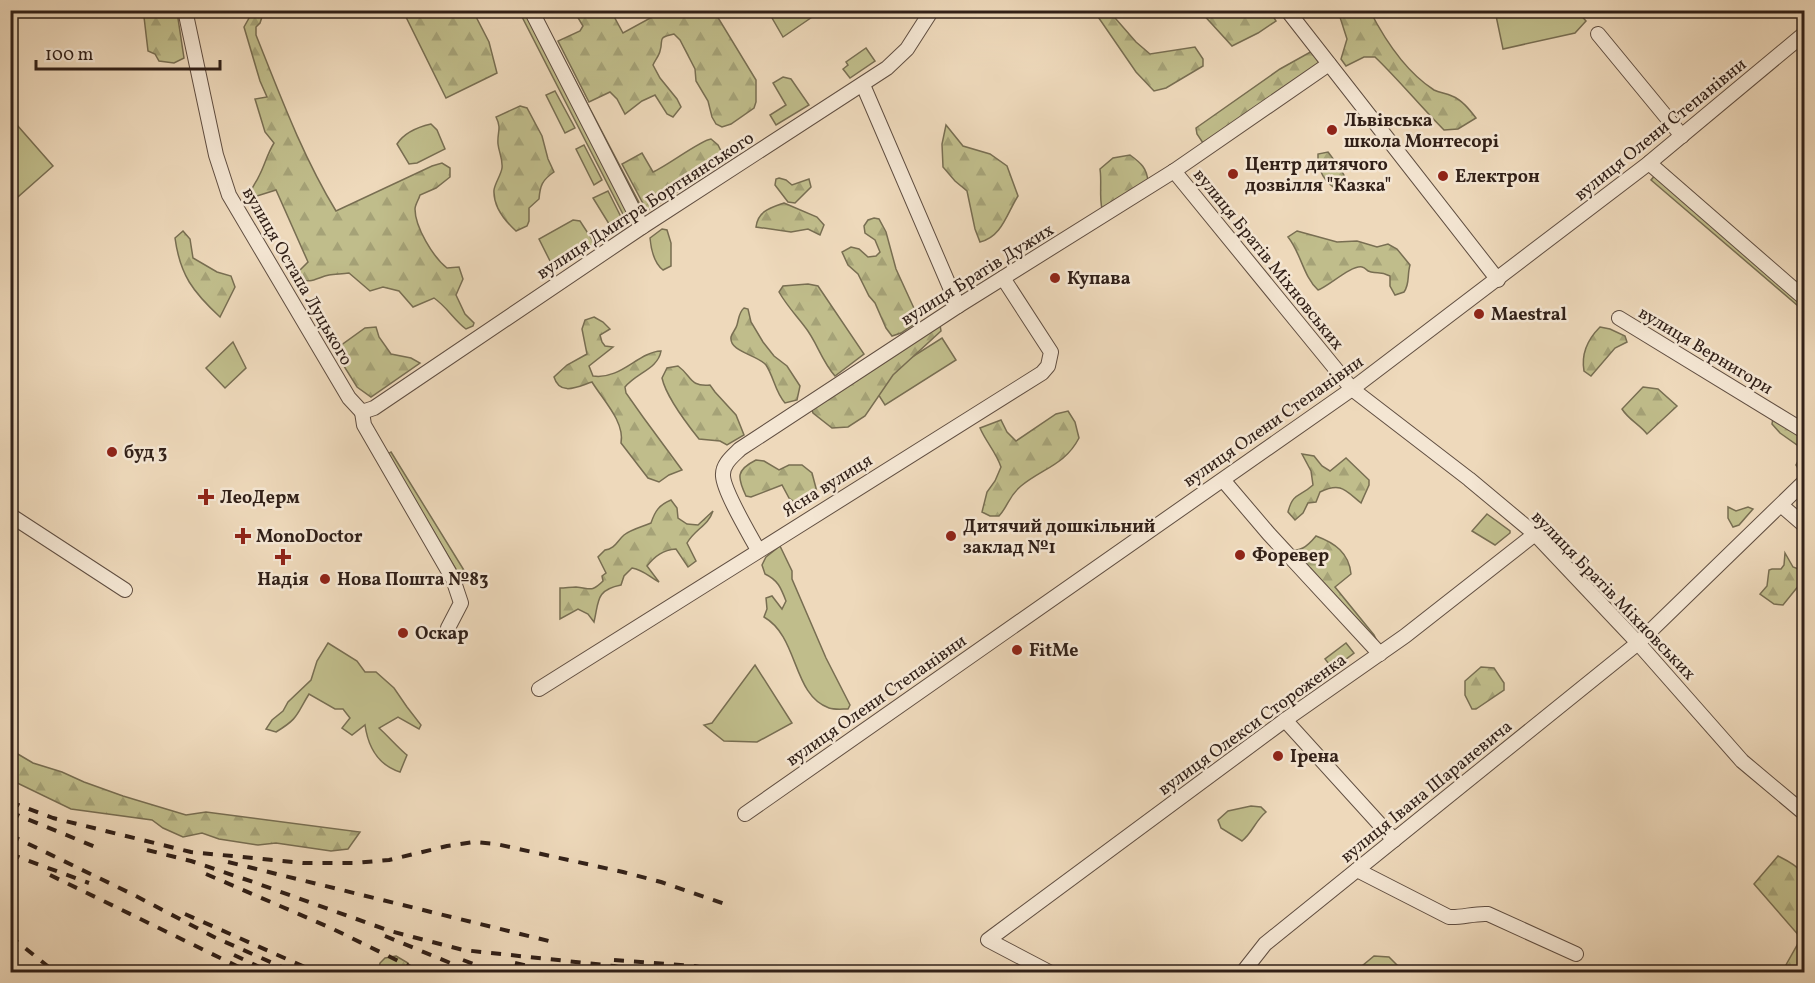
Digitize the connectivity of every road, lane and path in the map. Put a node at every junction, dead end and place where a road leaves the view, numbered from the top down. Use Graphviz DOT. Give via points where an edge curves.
graph roads {
  1 [pos="185,10"];
  2 [pos="531,10"];
  3 [pos="932,10"];
  4 [pos="1287,10"];
  5 [pos="1598,34"];
  6 [pos="1804,34"];
  7 [pos="1329,64"];
  8 [pos="863,85"];
  9 [pos="1682,136"];
  10 [pos="1649,163"];
  11 [pos="1174,171"];
  12 [pos="642,227"];
  13 [pos="1003,278"];
  14 [pos="1498,279"];
  15 [pos="1804,298"];
  16 [pos="958,306"];
  17 [pos="1619,318"];
  18 [pos="1352,389"];
  19 [pos="362,412"];
  20 [pos="1804,430"];
  21 [pos="1223,480"];
  22 [pos="1804,482"];
  23 [pos="1781,505"];
  24 [pos="10,515"];
  25 [pos="1804,525"];
  26 [pos="1535,534"];
  27 [pos="758,550"];
  28 [pos="125,590"];
  29 [pos="448,628"];
  30 [pos="1638,643"];
  31 [pos="1380,654"];
  32 [pos="539,689"];
  33 [pos="1285,720"];
  34 [pos="1804,813"];
  35 [pos="745,814"];
  36 [pos="1394,840"];
  37 [pos="1357,870"];
  38 [pos="1576,954"];
  39 [pos="1049,972"];
  40 [pos="1243,972"];
  1 -- 19 [label="street, вулиця Остапа Луцького" via="216,155 229,195 349,398"];
  2 -- 12 [label="street"];
  3 -- 8 [label="street, вулиця Дмитра Бортнянського" via="907,49"];
  4 -- 7 [label="street"];
  5 -- 9 [label="street"];
  6 -- 9 [label="street, вулиця Олени Степанівни"];
  7 -- 11 [label="street, вулиця Братів Дужих"];
  7 -- 14 [label="street"];
  8 -- 12 [label="street, вулиця Дмитра Бортнянського"];
  8 -- 16 [label="street"];
  9 -- 10 [label="street, вулиця Олени Степанівни"];
  10 -- 14 [label="street, вулиця Олени Степанівни"];
  10 -- 15 [label="street"];
  11 -- 13 [label="street, вулиця Братів Дужих"];
  11 -- 18 [label="street, вулиця Братів Міхновських"];
  12 -- 19 [label="street, вулиця Дмитра Бортнянського" via="374,408"];
  13 -- 16 [label="street, вулиця Братів Дужих"];
  13 -- 27 [label="street, Ясна вулиця" via="1051,352 1042,373"];
  14 -- 18 [label="street, вулиця Олени Степанівни"];
  16 -- 27 [label="street, вулиця Братів Дужих" via="740,449 726,463 723,477"];
  17 -- 20 [label="street, вулиця Вернигори"];
  18 -- 21 [label="street, вулиця Олени Степанівни"];
  18 -- 26 [label="street, вулиця Братів Міхновських"];
  19 -- 29 [label="street, вулиця Остапа Луцького" via="364,425 453,579 461,603"];
  21 -- 31 [label="street"];
  21 -- 35 [label="street, вулиця Олени Степанівни"];
  22 -- 23 [label="street, вулиця Івана Шараневича"];
  23 -- 25 [label="street"];
  23 -- 30 [label="street, вулиця Івана Шараневича"];
  24 -- 28 [label="street"];
  26 -- 30 [label="street, вулиця Братів Міхновських"];
  26 -- 31 [label="street, вулиця Олекси Стороженка"];
  27 -- 32 [label="street, Ясна вулиця"];
  30 -- 34 [label="street, вулиця Братів Міхновських" via="1742,760"];
  30 -- 36 [label="street, вулиця Івана Шараневича"];
  31 -- 33 [label="street, вулиця Олекси Стороженка"];
  33 -- 36 [label="street"];
  33 -- 39 [label="street, вулиця Олекси Стороженка" via="988,940"];
  36 -- 37 [label="street, вулиця Івана Шараневича"];
  37 -- 38 [label="street" via="1449,917 1488,914"];
  37 -- 40 [label="street, вулиця Івана Шараневича" via="1265,944"];
}
